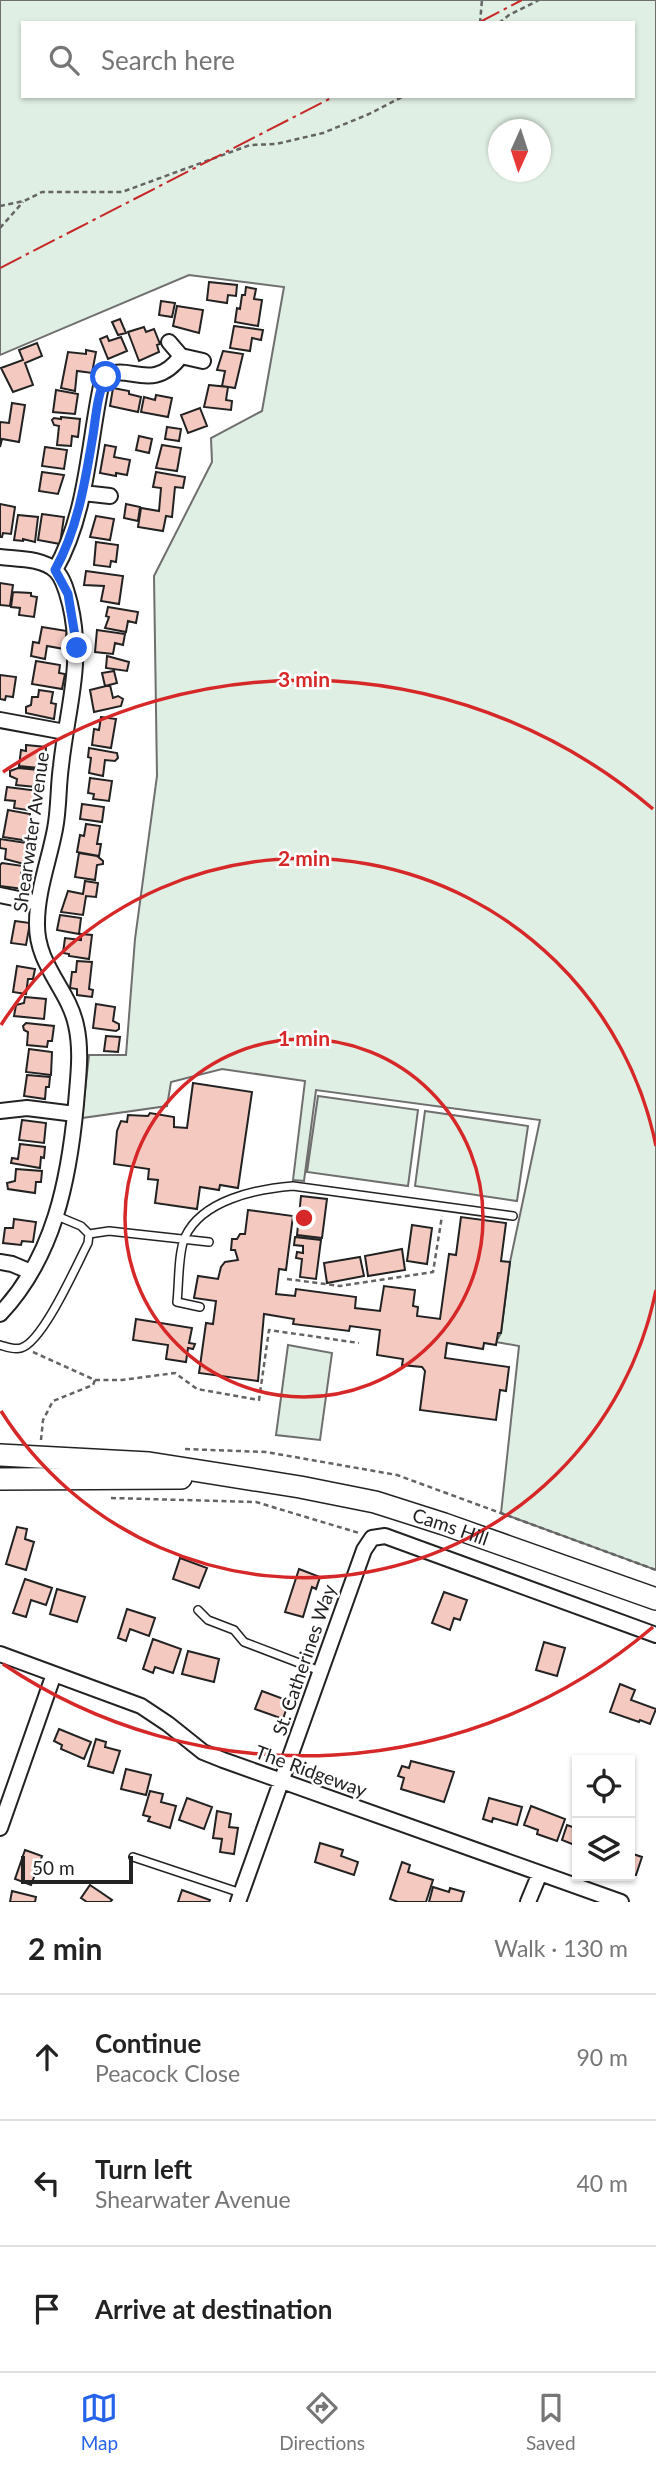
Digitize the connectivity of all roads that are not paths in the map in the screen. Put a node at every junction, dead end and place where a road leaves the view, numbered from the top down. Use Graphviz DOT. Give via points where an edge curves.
graph roads {
  1 [pos="169,342"];
  2 [pos="181,356"];
  3 [pos="203,361"];
  4 [pos="83,493"];
  5 [pos="110,496"];
  6 [pos="0,557"];
  7 [pos="55,570"];
  8 [pos="0,720"];
  9 [pos="65,732"];
  10 [pos="0,895"];
  11 [pos="38,902"];
  12 [pos="0,1111"];
  13 [pos="75,1114"];
  14 [pos="57,1216"];
  15 [pos="513,1216"];
  16 [pos="89,1234"];
  17 [pos="183,1240"];
  18 [pos="209,1242"];
  19 [pos="0,1262"];
  20 [pos="32,1272"];
  21 [pos="200,1307"];
  22 [pos="0,1314"];
  23 [pos="0,1345"];
  24 [pos="0,1455"];
  25 [pos="239,1478"];
  26 [pos="0,1479"];
  27 [pos="368,1544"];
  28 [pos="656,1599"];
  29 [pos="198,1610"];
  30 [pos="656,1635"];
  31 [pos="0,1654"];
  32 [pos="321,1672"];
  33 [pos="54,1674"];
  34 [pos="282,1781"];
  35 [pos="0,1828"];
  36 [pos="133,1857"];
  37 [pos="540,1873"];
  38 [pos="239,1898"];
  39 [pos="528,1902"];
  40 [pos="621,1902"];
  1 -- 2 [label="street"];
  2 -- 3 [label="street"];
  2 -- 4 [label="street" via="161,375 119,372 106,377"];
  4 -- 5 [label="street"];
  4 -- 7 [label="street" via="69,542"];
  6 -- 7 [label="street" via="46,564"];
  7 -- 9 [label="street, Shearwater Avenue" via="68,594 77,648"];
  8 -- 9 [label="street"];
  9 -- 11 [label="street, Shearwater Avenue" via="55,831"];
  10 -- 11 [label="street"];
  11 -- 13 [label="street, Shearwater Avenue" via="44,962 76,1023 79,1072"];
  12 -- 13 [label="street" via="27,1108"];
  13 -- 14 [label="street, Shearwater Avenue"];
  14 -- 16 [label="lane"];
  14 -- 20 [label="street, Shearwater Avenue"];
  15 -- 17 [label="lane" via="293,1186 267,1188 214,1208 192,1225"];
  16 -- 17 [label="lane" via="109,1231"];
  16 -- 23 [label="lane" via="68,1283 29,1344 20,1348"];
  17 -- 18 [label="lane"];
  17 -- 21 [label="lane" via="177,1302"];
  19 -- 20 [label="street"];
  20 -- 22 [label="street, Shearwater Avenue"];
  24 -- 25 [label="main road, Cams Hill" via="149,1463"];
  25 -- 26 [label="main road, Cams Hill"];
  25 -- 28 [label="main road, Cams Hill" via="375,1502"];
  27 -- 30 [label="street, Cams Hill" via="385,1536"];
  27 -- 32 [label="street, St. Catherines Way"];
  29 -- 32 [label="lane" via="208,1620 234,1630 244,1642"];
  31 -- 33 [label="street, The Ridgeway"];
  32 -- 34 [label="street, St. Catherines Way"];
  33 -- 34 [label="street, The Ridgeway" via="141,1706 203,1752"];
  33 -- 35 [label="street"];
  34 -- 37 [label="street, The Ridgeway"];
  34 -- 38 [label="street, St. Catherines Way"];
  36 -- 38 [label="lane"];
  37 -- 39 [label="street"];
  37 -- 40 [label="street, The Ridgeway"];
}
